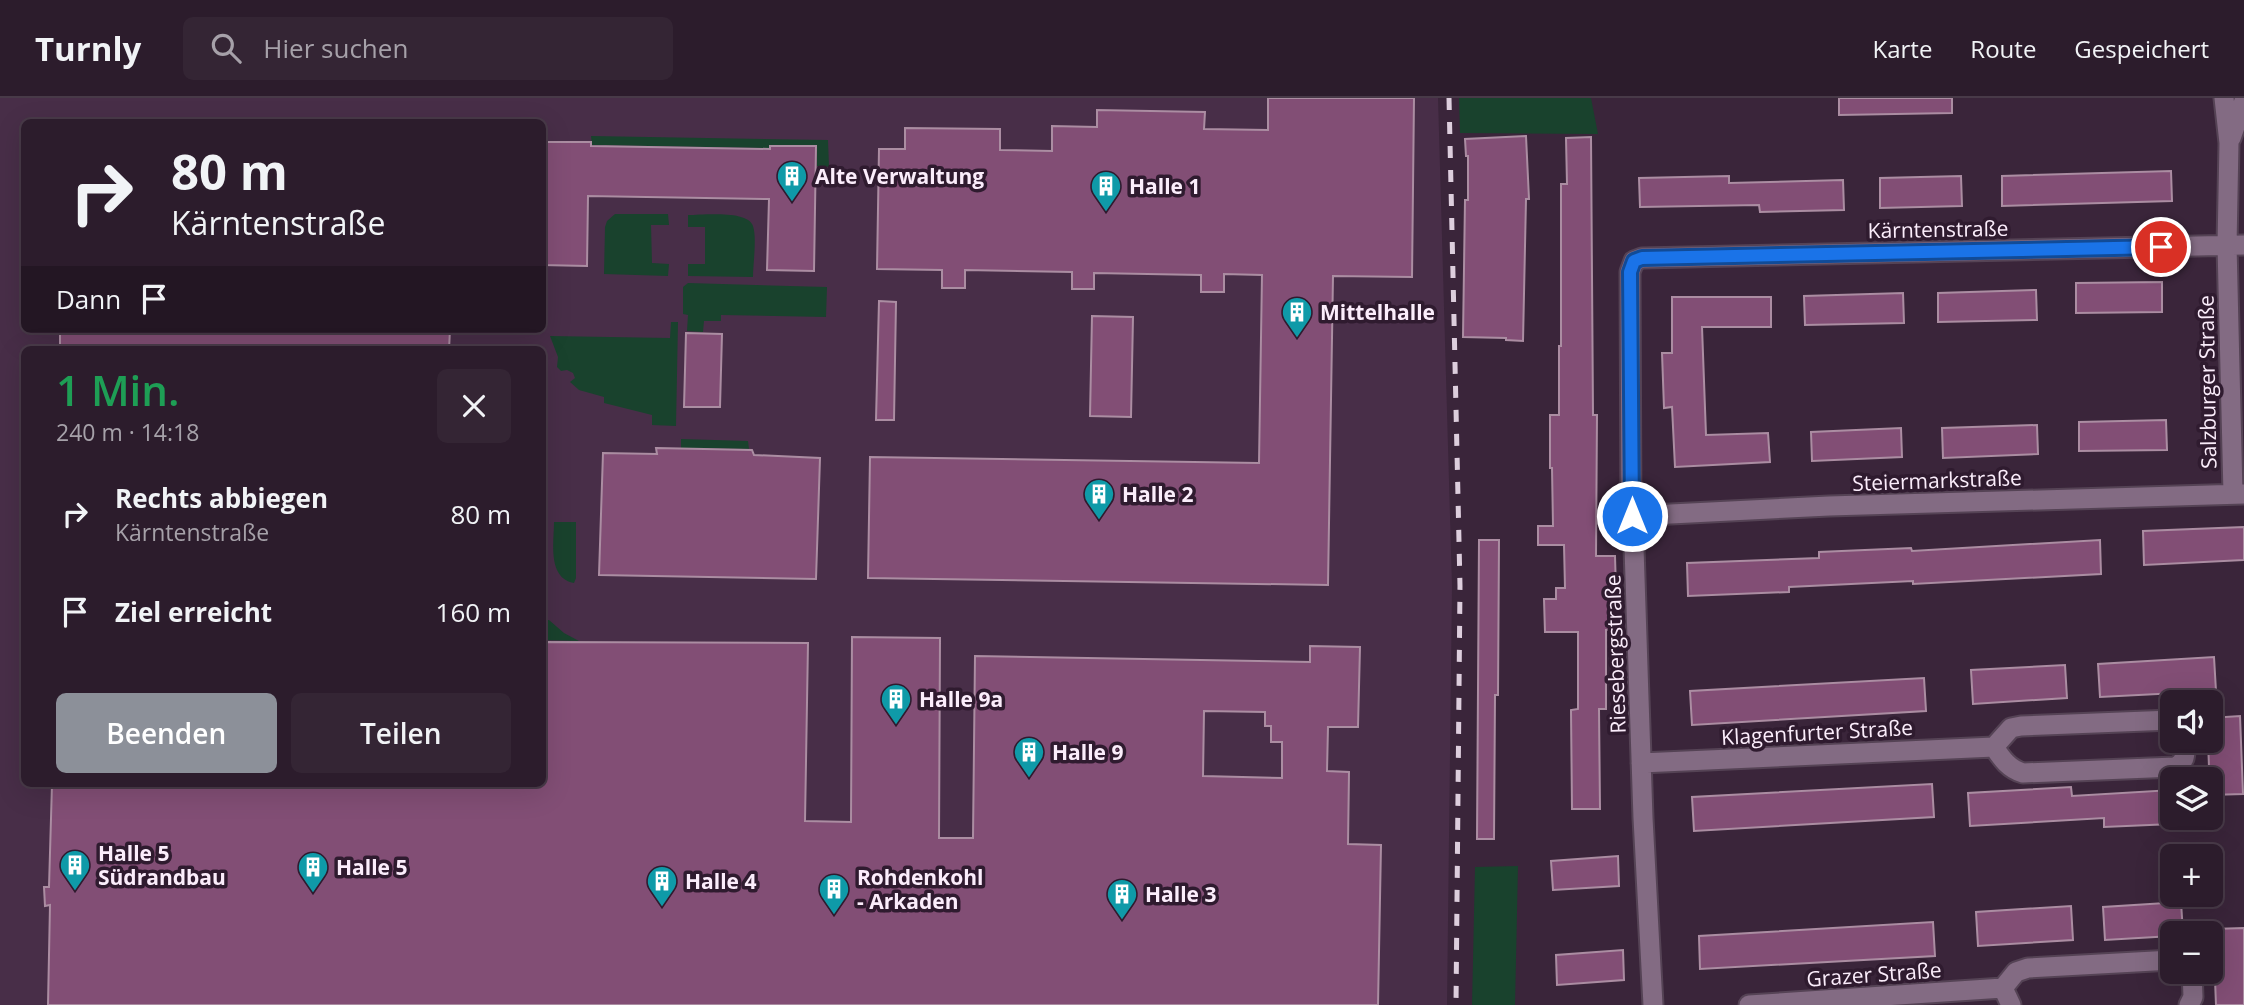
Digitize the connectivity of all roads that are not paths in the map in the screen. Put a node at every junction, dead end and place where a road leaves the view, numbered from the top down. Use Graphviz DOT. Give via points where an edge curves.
graph roads {
  1 [pos="2224,98"];
  2 [pos="2244,101"];
  3 [pos="2229,143"];
  4 [pos="2236,245"];
  5 [pos="1634,261"];
  6 [pos="2238,494"];
  7 [pos="1632,516"];
  8 [pos="2160,720"];
  9 [pos="1994,747"];
  10 [pos="2185,753"];
  11 [pos="1641,763"];
  12 [pos="2160,961"];
  13 [pos="2192,984"];
  14 [pos="2007,997"];
  15 [pos="1653,1005"];
  16 [pos="1749,1005"];
  17 [pos="2189,1005"];
  1 -- 3 [label="street, Salzburger Straße"];
  2 -- 3 [label="street, Salzburger Straße"];
  3 -- 4 [label="street, Salzburger Straße"];
  4 -- 5 [label="street, Kärntenstraße"];
  4 -- 6 [label="street, Salzburger Straße"];
  5 -- 7 [label="street, Riesebergstraße" via="1630,272"];
  6 -- 7 [label="street, Steiermarkstraße"];
  7 -- 11 [label="street, Riesebergstraße"];
  8 -- 9 [label="street" via="2021,726 2011,729"];
  9 -- 10 [label="street" via="2013,770 2023,773 2175,768"];
  9 -- 11 [label="street, Klagenfurter Straße"];
  11 -- 15 [label="street, Riesebergstraße"];
  12 -- 14 [label="street, Grazer Straße" via="2028,968 2017,972"];
  13 -- 17 [label="street"];
  14 -- 16 [label="street, Grazer Straße"];
}
